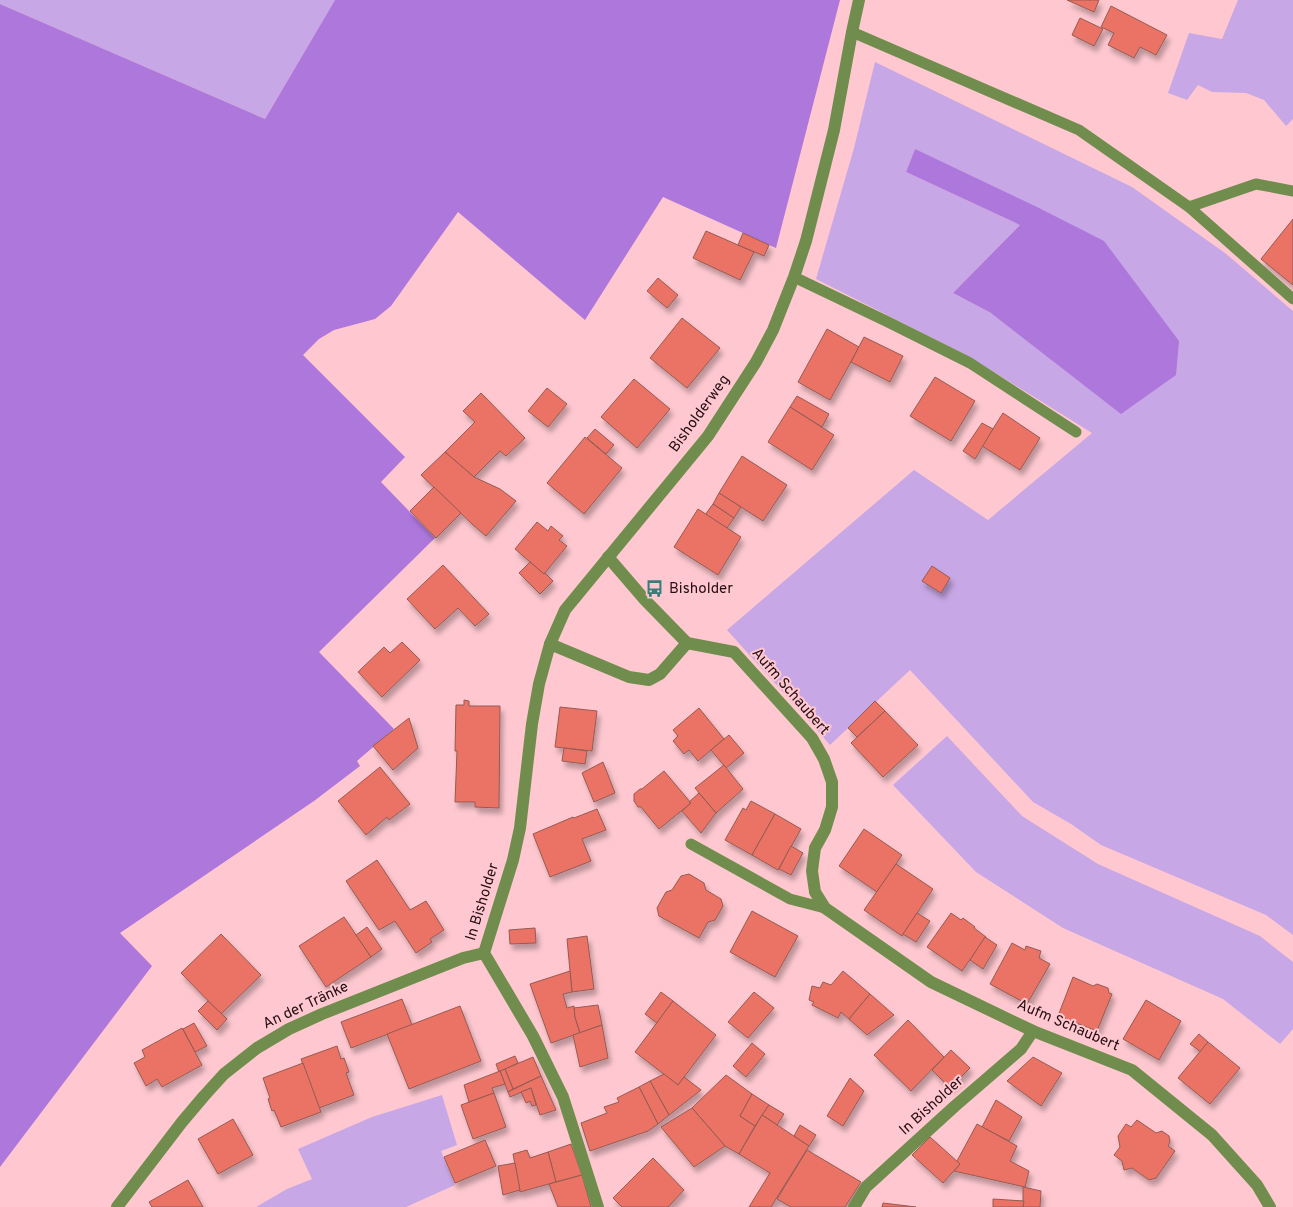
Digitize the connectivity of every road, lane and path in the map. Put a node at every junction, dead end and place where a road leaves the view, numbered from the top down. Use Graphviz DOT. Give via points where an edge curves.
graph roads {
  1 [pos="859,0"];
  2 [pos="852,32"];
  3 [pos="1293,191"];
  4 [pos="1189,207"];
  5 [pos="794,277"];
  6 [pos="1293,299"];
  7 [pos="1076,432"];
  8 [pos="608,557"];
  9 [pos="687,643"];
  10 [pos="550,644"];
  11 [pos="692,844"];
  12 [pos="825,908"];
  13 [pos="484,953"];
  14 [pos="1033,1031"];
  15 [pos="117,1207"];
  16 [pos="598,1207"];
  17 [pos="854,1207"];
  18 [pos="1270,1207"];
  1 -- 2 [label="street, Bisholderweg"];
  2 -- 4 [label="lane" via="1079,130"];
  2 -- 5 [label="street, Bisholderweg" via="834,130"];
  3 -- 4 [label="lane" via="1256,184"];
  4 -- 6 [label="lane"];
  5 -- 7 [label="lane" via="970,363"];
  5 -- 8 [label="street, Bisholderweg" via="773,330 746,379 708,436"];
  8 -- 9 [label="street"];
  8 -- 10 [label="street, In Bisholder" via="565,610"];
  9 -- 10 [label="street" via="660,674 649,680 629,676"];
  9 -- 12 [label="street, Aufm Schaubert" via="734,652 812,738 824,759 832,782 832,807 815,848 812,871 814,892"];
  10 -- 13 [label="street, In Bisholder" via="532,724 520,828"];
  11 -- 12 [label="lane, Aufm Schaubert" via="790,899"];
  12 -- 14 [label="street, Aufm Schaubert" via="932,982"];
  13 -- 15 [label="street, An der Tränke" via="463,958 322,1014 257,1048 224,1074 204,1096"];
  13 -- 16 [label="street, In Bisholder" via="534,1036 563,1097"];
  14 -- 17 [label="street, In Bisholder" via="1021,1050 866,1187"];
  14 -- 18 [label="street, Aufm Schaubert" via="1132,1070 1212,1135 1257,1185"];
}
